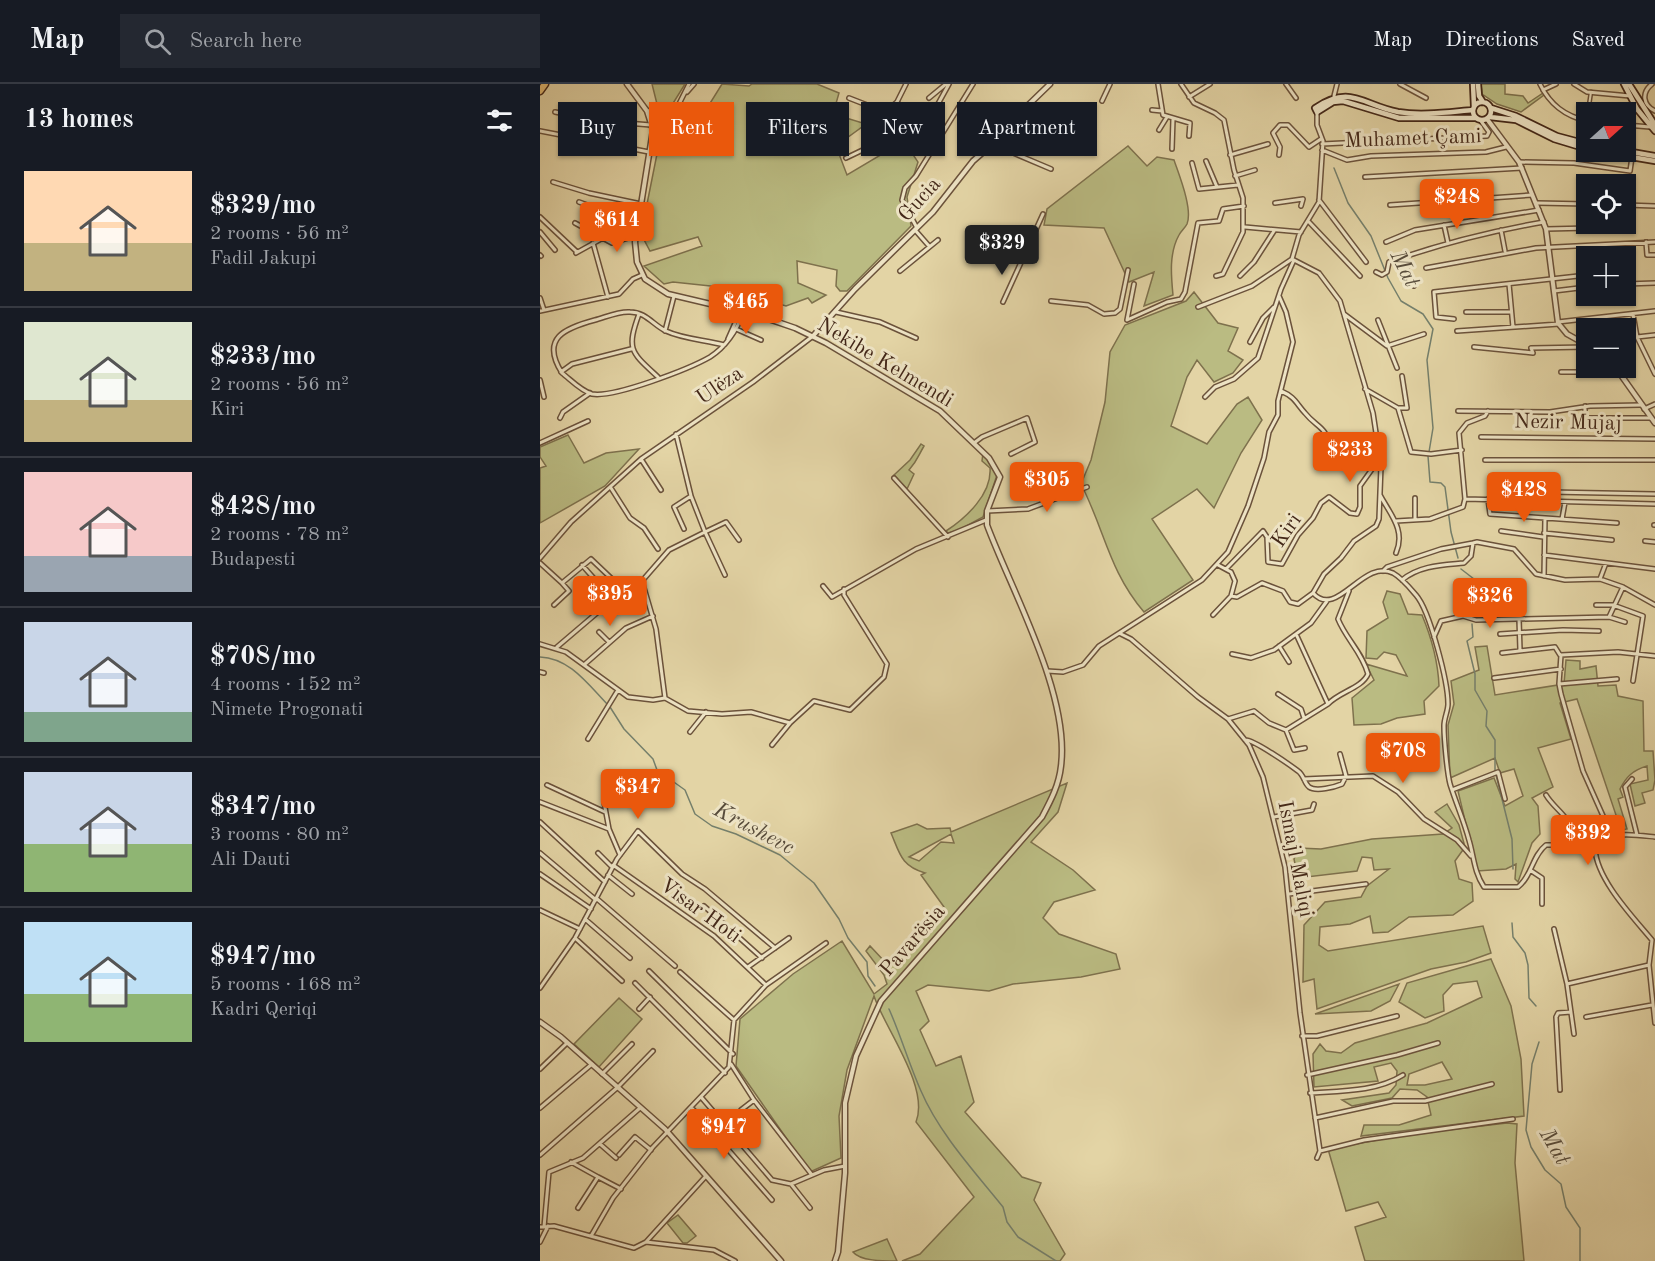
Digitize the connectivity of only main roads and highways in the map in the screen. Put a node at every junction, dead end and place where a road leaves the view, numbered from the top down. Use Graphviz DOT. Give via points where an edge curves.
graph roads {
  1 [pos="545,84"];
  2 [pos="1475,84"];
  3 [pos="1623,84"];
  4 [pos="1629,84"];
  5 [pos="540,91"];
  6 [pos="1483,102"];
  7 [pos="1491,108"];
  8 [pos="1474,109"];
  9 [pos="1475,117"];
  10 [pos="1486,119"];
  11 [pos="1653,126"];
  12 [pos="1655,131"];
  13 [pos="1576,141"];
  14 [pos="1576,146"];
  15 [pos="1636,153"];
  16 [pos="1655,156"];
  17 [pos="1636,158"];
  18 [pos="1655,161"];
  1 -- 5 [label="main road"];
  2 -- 6 [label="main road"];
  2 -- 8 [label="main road"];
  3 -- 11 [label="main road"];
  4 -- 11 [label="main road"];
  6 -- 7 [label="main road"];
  6 -- 8 [label="main road"];
  7 -- 10 [label="main road"];
  7 -- 13 [label="main road"];
  8 -- 9 [label="main road"];
  8 -- 9 [label="main road" via="1400,112 1351,96 1334,96 1315,108 1317,112 1332,102 1343,101 1399,118"];
  9 -- 10 [label="main road"];
  10 -- 14 [label="main road" via="1508,117"];
  11 -- 12 [label="main road"];
  15 -- 16 [label="main road"];
  17 -- 18 [label="main road"];
}
